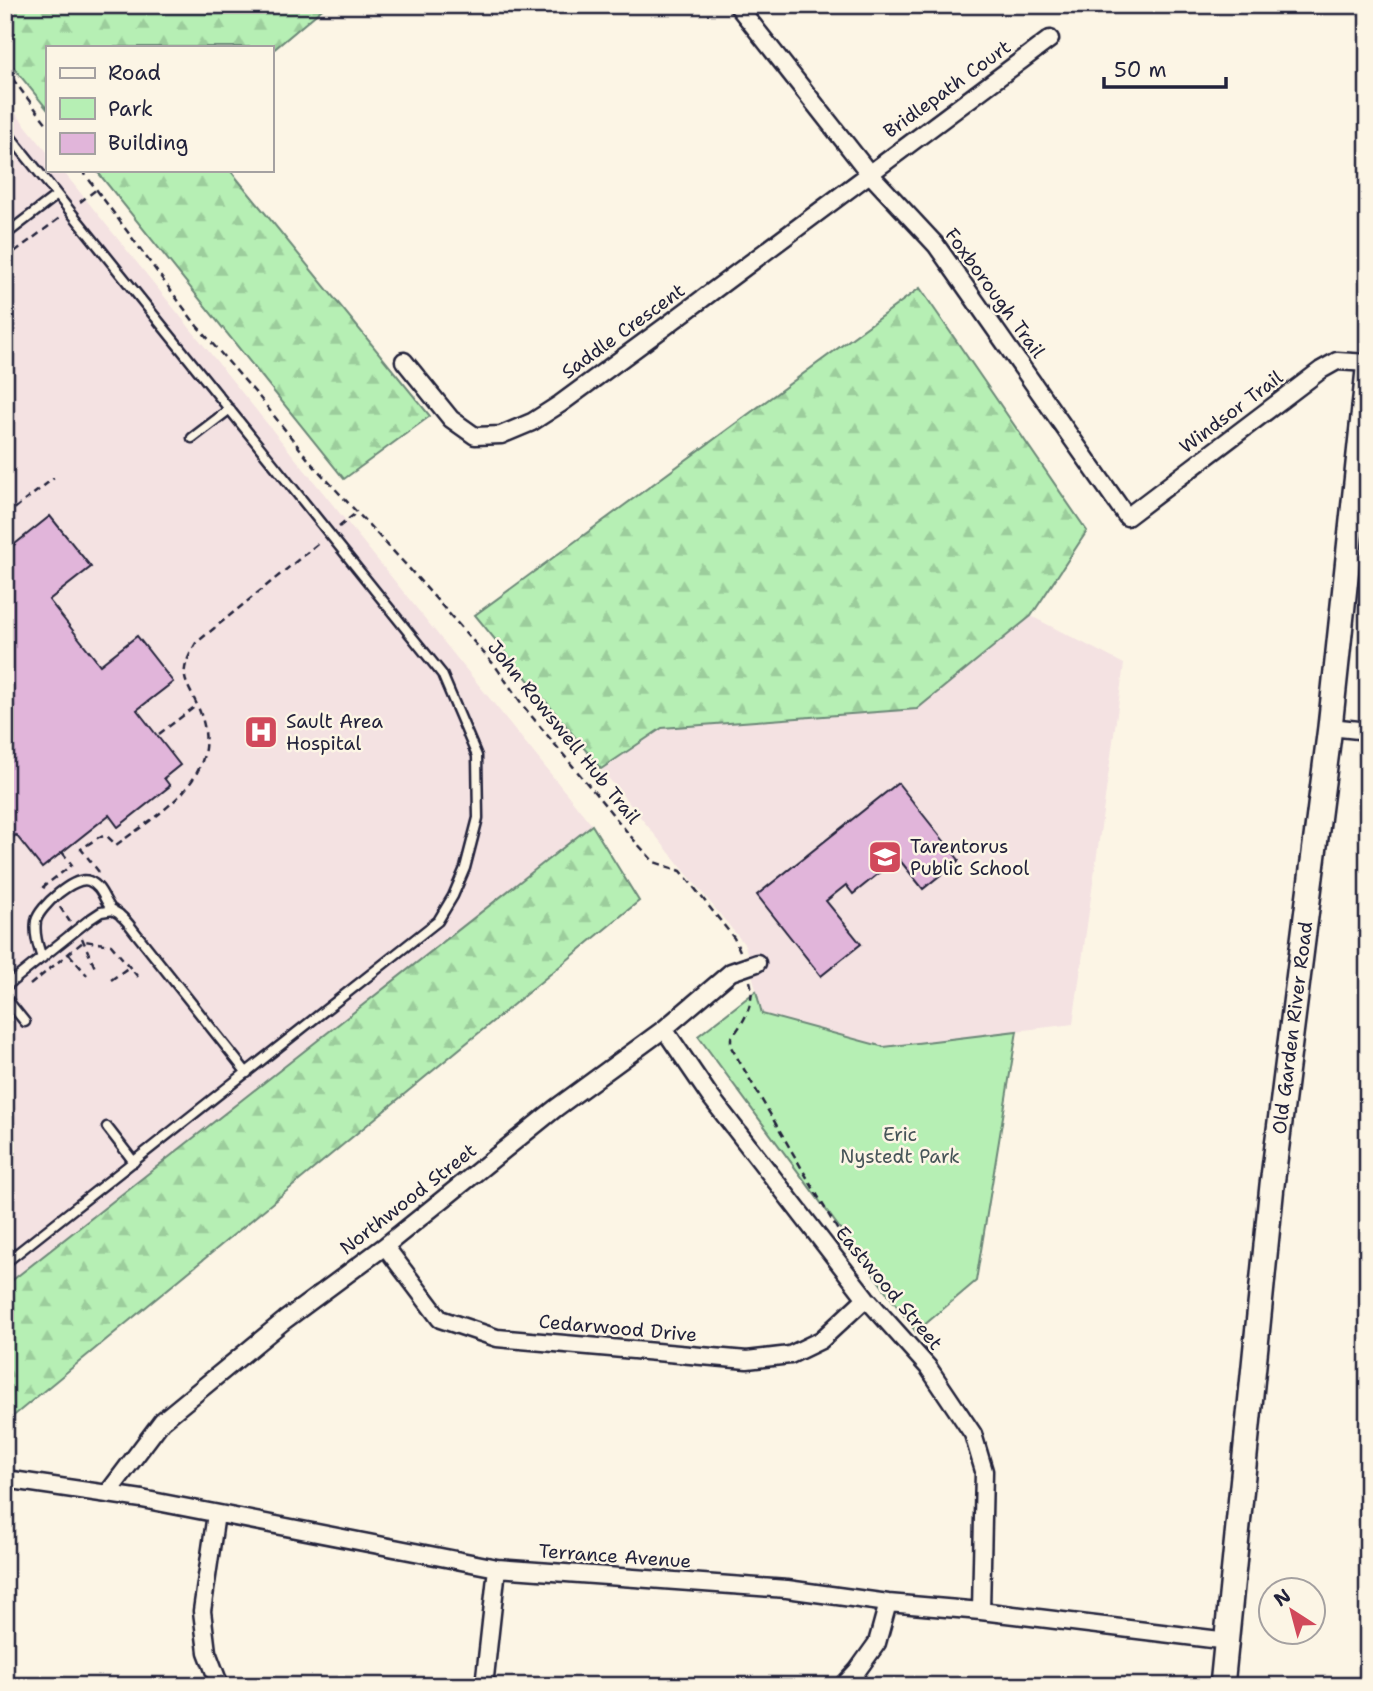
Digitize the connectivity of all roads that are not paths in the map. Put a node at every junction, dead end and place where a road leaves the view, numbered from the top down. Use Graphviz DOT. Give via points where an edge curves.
graph roads {
  1 [pos="737,5"];
  2 [pos="1051,39"];
  3 [pos="5,130"];
  4 [pos="869,173"];
  5 [pos="57,195"];
  6 [pos="5,234"];
  7 [pos="404,361"];
  8 [pos="1368,363"];
  9 [pos="1368,370"];
  10 [pos="230,409"];
  11 [pos="192,438"];
  12 [pos="1127,517"];
  13 [pos="1329,727"];
  14 [pos="1368,731"];
  15 [pos="113,910"];
  16 [pos="42,958"];
  17 [pos="752,965"];
  18 [pos="5,987"];
  19 [pos="5,997"];
  20 [pos="25,1022"];
  21 [pos="664,1029"];
  22 [pos="247,1073"];
  23 [pos="107,1127"];
  24 [pos="134,1162"];
  25 [pos="385,1246"];
  26 [pos="5,1263"];
  27 [pos="866,1298"];
  28 [pos="5,1479"];
  29 [pos="107,1494"];
  30 [pos="216,1514"];
  31 [pos="497,1568"];
  32 [pos="888,1603"];
  33 [pos="981,1611"];
  34 [pos="1228,1641"];
  35 [pos="220,1686"];
  36 [pos="484,1686"];
  37 [pos="843,1686"];
  38 [pos="1222,1686"];
  1 -- 4 [label="street, Foxborough Trail"];
  2 -- 4 [label="street, Bridlepath Court"];
  3 -- 5 [label="lane"];
  4 -- 7 [label="street, Saddle Crescent" via="560,404 501,435 475,436 451,419"];
  4 -- 12 [label="street, Foxborough Trail" via="936,245"];
  5 -- 6 [label="lane"];
  5 -- 10 [label="lane"];
  8 -- 12 [label="street, Windsor Trail" via="1337,361 1321,370"];
  9 -- 13 [label="main road, Old Garden River Road"];
  10 -- 11 [label="lane"];
  10 -- 22 [label="lane" via="442,674 477,756 478,818 466,868 438,921"];
  13 -- 14 [label="street"];
  13 -- 34 [label="main road, Old Garden River Road" via="1272,1185"];
  15 -- 16 [label="lane" via="101,912"];
  15 -- 16 [label="lane" via="91,881 74,882 40,909 36,940"];
  15 -- 22 [label="lane"];
  16 -- 18 [label="lane"];
  17 -- 21 [label="street, Northwood Street" via="731,972"];
  19 -- 20 [label="lane"];
  21 -- 25 [label="street, Northwood Street" via="556,1108"];
  21 -- 27 [label="street, Eastwood Street" via="709,1095"];
  22 -- 24 [label="lane"];
  23 -- 24 [label="lane"];
  24 -- 26 [label="lane"];
  25 -- 27 [label="street, Cedarwood Drive" via="440,1319 497,1338 747,1360 790,1355 821,1340"];
  25 -- 29 [label="street, Northwood Street" via="285,1320 162,1421"];
  27 -- 33 [label="street, Eastwood Street" via="928,1367 973,1434 984,1471"];
  28 -- 29 [label="street, Terrance Avenue"];
  29 -- 30 [label="street, Terrance Avenue"];
  30 -- 31 [label="street, Terrance Avenue"];
  30 -- 35 [label="street" via="202,1611 207,1652"];
  31 -- 32 [label="street, Terrance Avenue" via="787,1589"];
  31 -- 36 [label="street"];
  32 -- 33 [label="street, Terrance Avenue"];
  32 -- 37 [label="street" via="877,1643"];
  33 -- 34 [label="street, Terrance Avenue"];
  34 -- 38 [label="main road, Old Garden River Road"];
}
